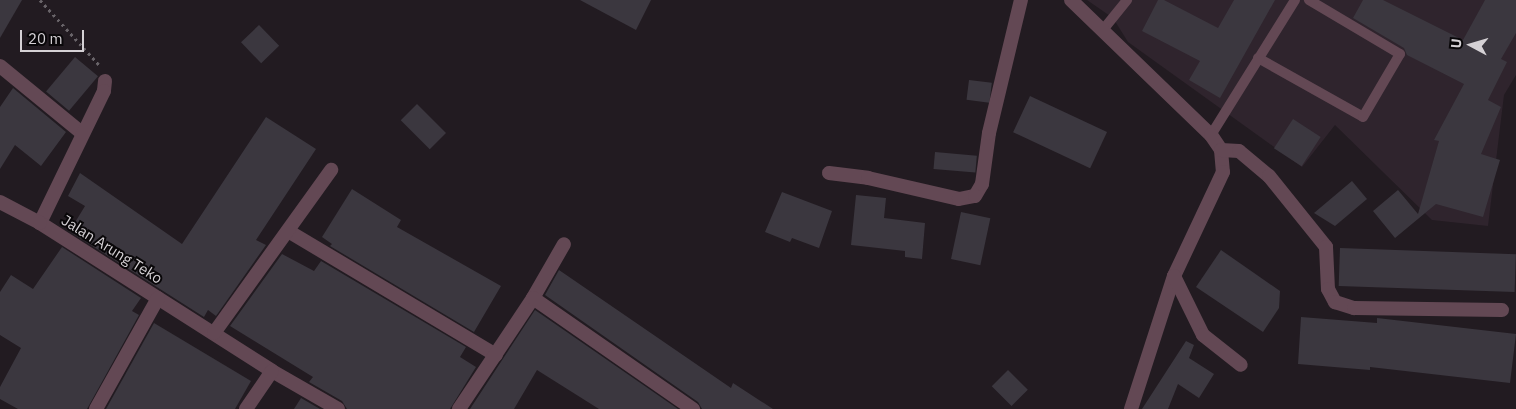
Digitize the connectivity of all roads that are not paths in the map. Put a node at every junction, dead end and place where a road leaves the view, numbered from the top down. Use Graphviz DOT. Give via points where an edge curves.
graph roads {
  1 [pos="1021,0"];
  2 [pos="1071,0"];
  3 [pos="1127,0"];
  4 [pos="1295,0"];
  5 [pos="1308,0"];
  6 [pos="1102,31"];
  7 [pos="1258,58"];
  8 [pos="0,66"];
  9 [pos="105,81"];
  10 [pos="82,133"];
  11 [pos="1211,135"];
  12 [pos="1221,150"];
  13 [pos="331,170"];
  14 [pos="830,173"];
  15 [pos="0,202"];
  16 [pos="40,222"];
  17 [pos="288,231"];
  18 [pos="564,244"];
  19 [pos="1174,276"];
  20 [pos="158,298"];
  21 [pos="533,298"];
  22 [pos="1502,310"];
  23 [pos="214,333"];
  24 [pos="496,355"];
  25 [pos="1241,365"];
  26 [pos="272,371"];
  27 [pos="96,409"];
  28 [pos="246,409"];
  29 [pos="338,409"];
  30 [pos="459,409"];
  31 [pos="693,409"];
  32 [pos="1131,409"];
  1 -- 14 [label="street" via="989,133 982,184 975,196 958,199 868,178"];
  2 -- 6 [label="street"];
  3 -- 6 [label="lane"];
  4 -- 7 [label="lane"];
  5 -- 7 [label="lane" via="1400,54 1363,117"];
  6 -- 11 [label="street"];
  7 -- 11 [label="lane"];
  8 -- 10 [label="street"];
  9 -- 10 [label="street, Jalan Arung Teko" via="104,91"];
  10 -- 16 [label="street, Jalan Arung Teko"];
  11 -- 12 [label="street"];
  12 -- 19 [label="street" via="1223,172"];
  12 -- 22 [label="street" via="1239,151 1270,176 1326,247 1328,289 1335,302 1354,308"];
  13 -- 17 [label="street"];
  15 -- 16 [label="street"];
  16 -- 20 [label="street, Jalan Arung Teko"];
  17 -- 23 [label="street"];
  17 -- 24 [label="street"];
  18 -- 21 [label="street"];
  19 -- 25 [label="street" via="1203,335"];
  19 -- 32 [label="street"];
  20 -- 23 [label="street, Jalan Arung Teko"];
  20 -- 27 [label="street"];
  21 -- 24 [label="street"];
  21 -- 31 [label="street"];
  23 -- 26 [label="street, Jalan Arung Teko"];
  24 -- 30 [label="street"];
  26 -- 28 [label="street"];
  26 -- 29 [label="street, Jalan Arung Teko"];
}
